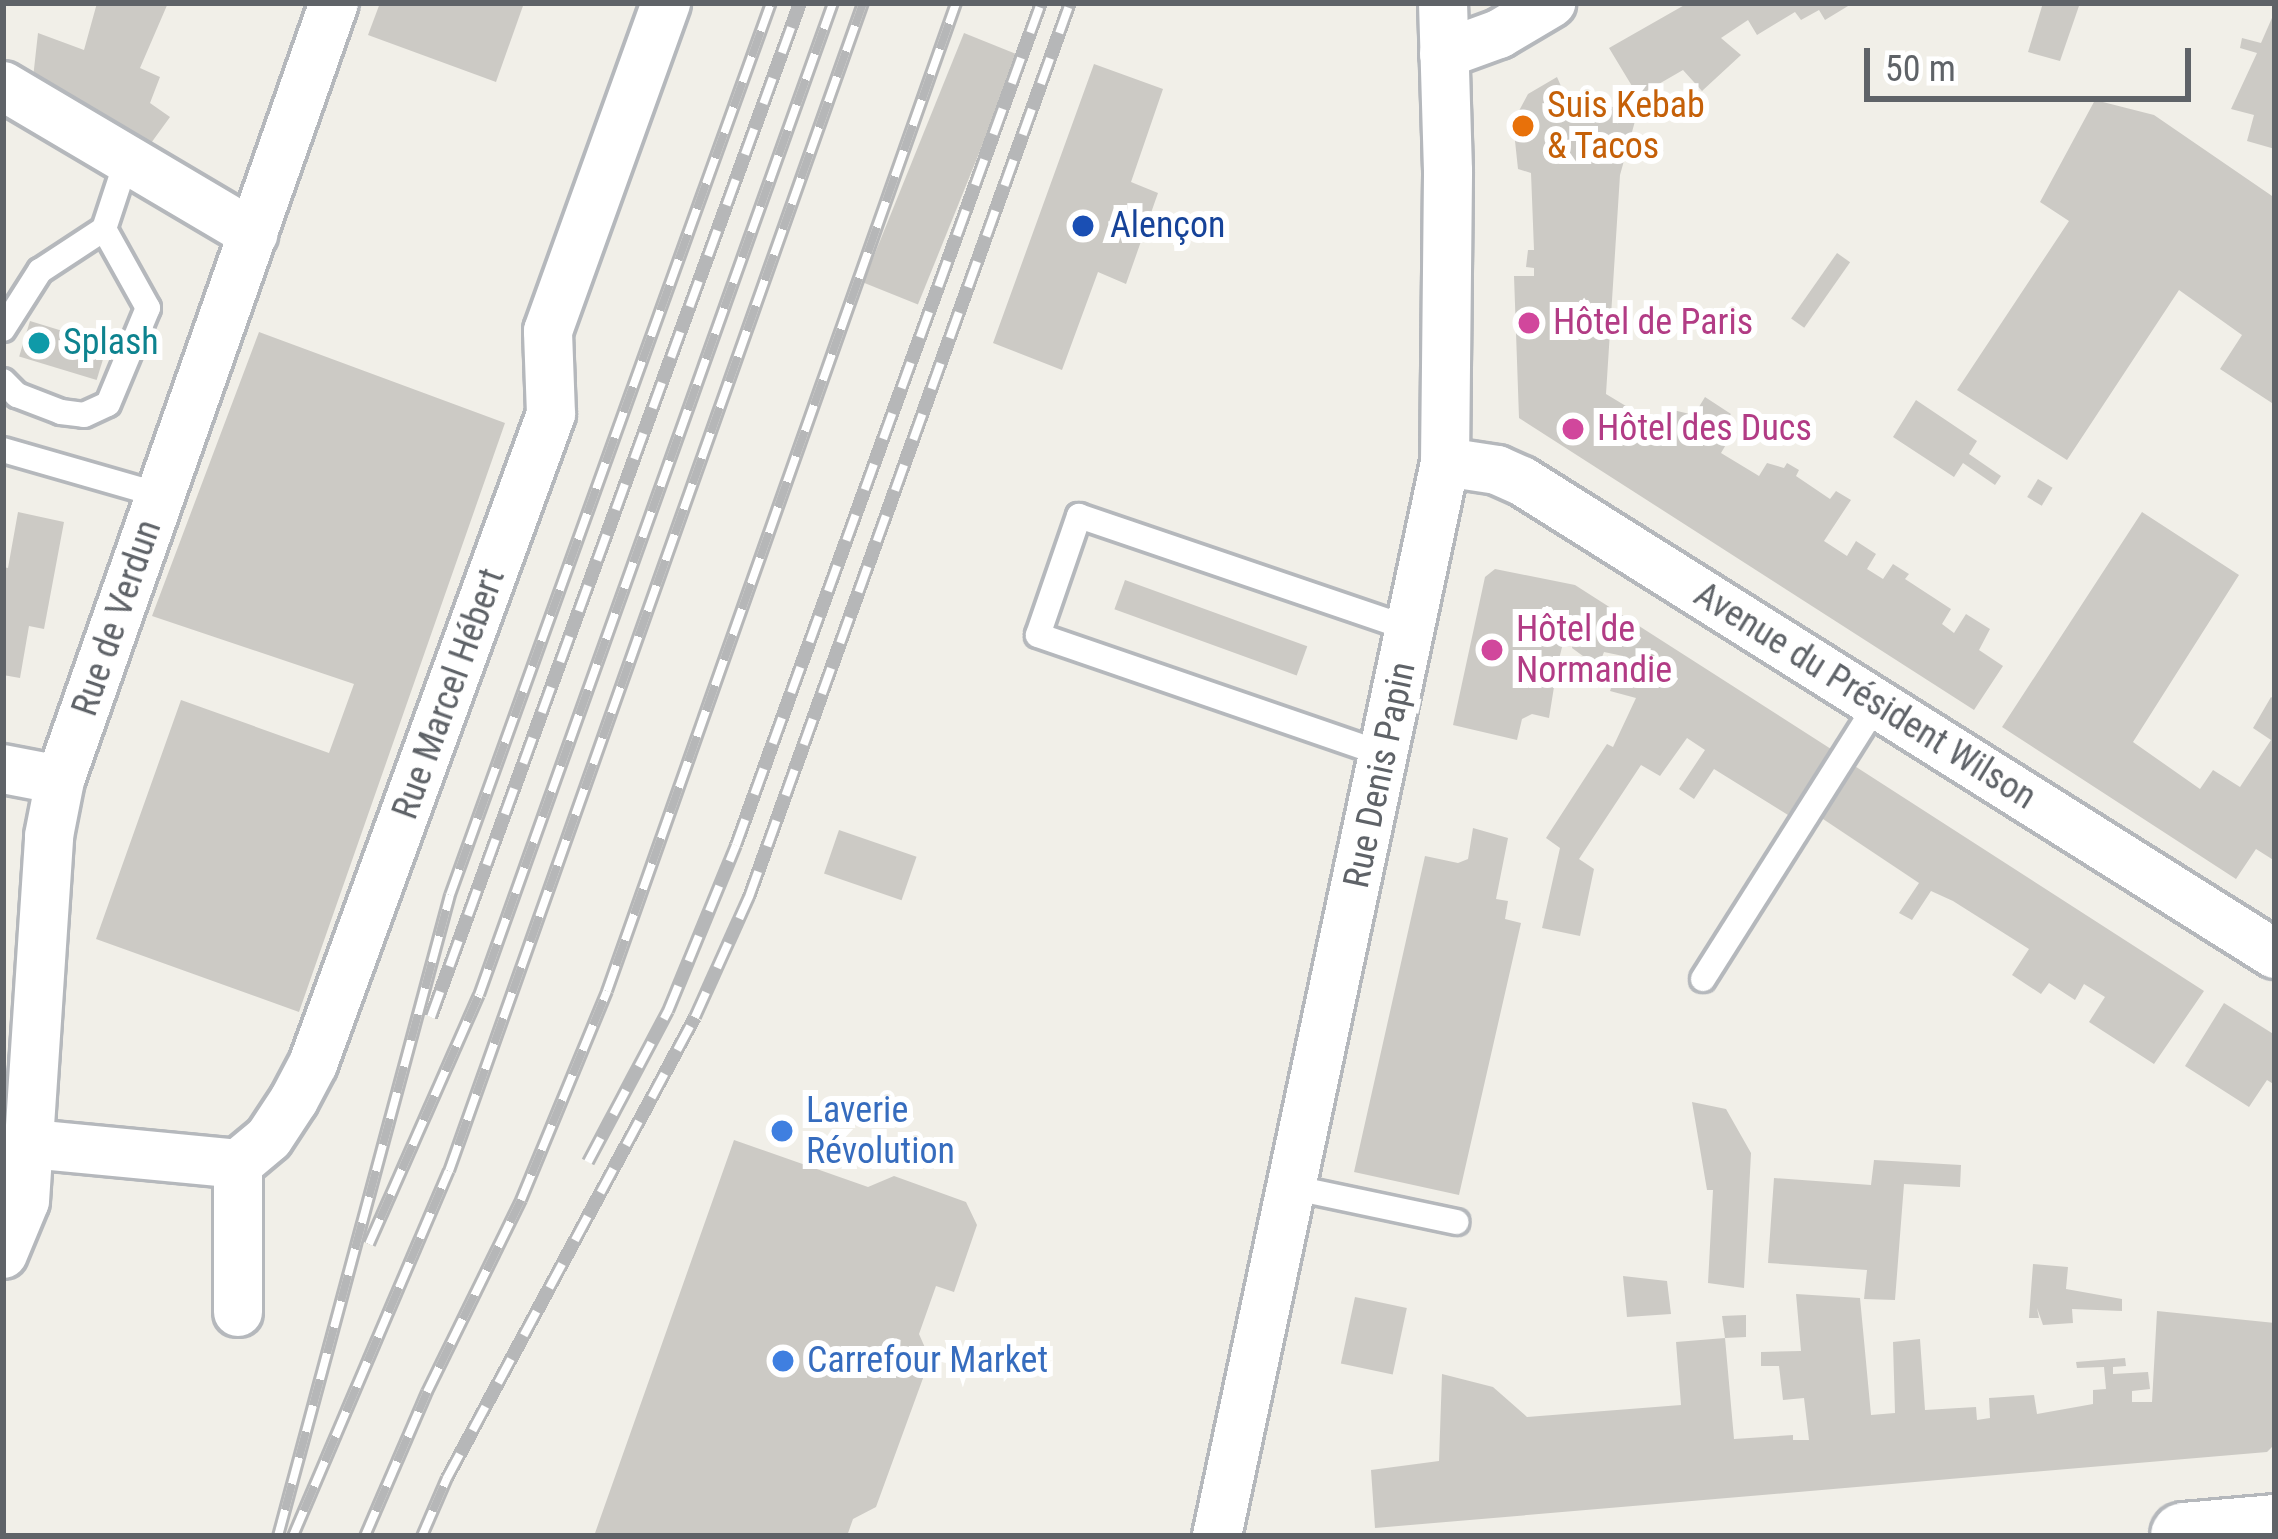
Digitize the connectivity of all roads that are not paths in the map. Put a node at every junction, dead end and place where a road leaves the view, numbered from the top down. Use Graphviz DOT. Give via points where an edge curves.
graph roads {
  1 [pos="334,3"];
  2 [pos="666,3"];
  3 [pos="1443,3"];
  4 [pos="1552,3"];
  5 [pos="1444,54"];
  6 [pos="3,86"];
  7 [pos="127,159"];
  8 [pos="104,230"];
  9 [pos="253,234"];
  10 [pos="3,329"];
  11 [pos="3,381"];
  12 [pos="3,450"];
  13 [pos="1445,462"];
  14 [pos="160,495"];
  15 [pos="1410,629"];
  16 [pos="1878,702"];
  17 [pos="1383,754"];
  18 [pos="3,769"];
  19 [pos="60,780"];
  20 [pos="2275,954"];
  21 [pos="1703,979"];
  22 [pos="31,1144"];
  23 [pos="238,1164"];
  24 [pos="1295,1188"];
  25 [pos="1456,1222"];
  26 [pos="3,1254"];
  27 [pos="238,1312"];
  28 [pos="2275,1528"];
  29 [pos="1217,1536"];
  30 [pos="2184,1536"];
  1 -- 9 [label="street, Rue de Verdun"];
  2 -- 23 [label="street, Rue Marcel Hébert" via="548,331 551,414 313,1064 269,1138"];
  3 -- 5 [label="street, Rue Denis Papin"];
  4 -- 5 [label="street"];
  5 -- 13 [label="street, Rue Denis Papin"];
  6 -- 7 [label="street"];
  7 -- 8 [label="lane"];
  7 -- 9 [label="street"];
  8 -- 10 [label="lane" via="40,271"];
  8 -- 11 [label="lane" via="148,308 108,404 84,415 61,412 16,395"];
  9 -- 14 [label="street, Rue de Verdun"];
  12 -- 14 [label="lane"];
  13 -- 15 [label="street, Rue Denis Papin"];
  13 -- 16 [label="street, Avenue du Président Wilson" via="1522,482"];
  14 -- 19 [label="street, Rue de Verdun"];
  15 -- 17 [label="street, Rue Denis Papin"];
  15 -- 17 [label="lane" via="1079,516 1038,635"];
  16 -- 20 [label="street, Avenue du Président Wilson"];
  16 -- 21 [label="lane"];
  17 -- 24 [label="street, Rue Denis Papin"];
  18 -- 19 [label="street"];
  19 -- 22 [label="street, Rue de Verdun"];
  22 -- 23 [label="street"];
  22 -- 26 [label="street, Rue de Verdun" via="25,1202"];
  23 -- 27 [label="street"];
  24 -- 25 [label="lane"];
  24 -- 29 [label="street, Rue Denis Papin"];
  28 -- 30 [label="main road"];
}
